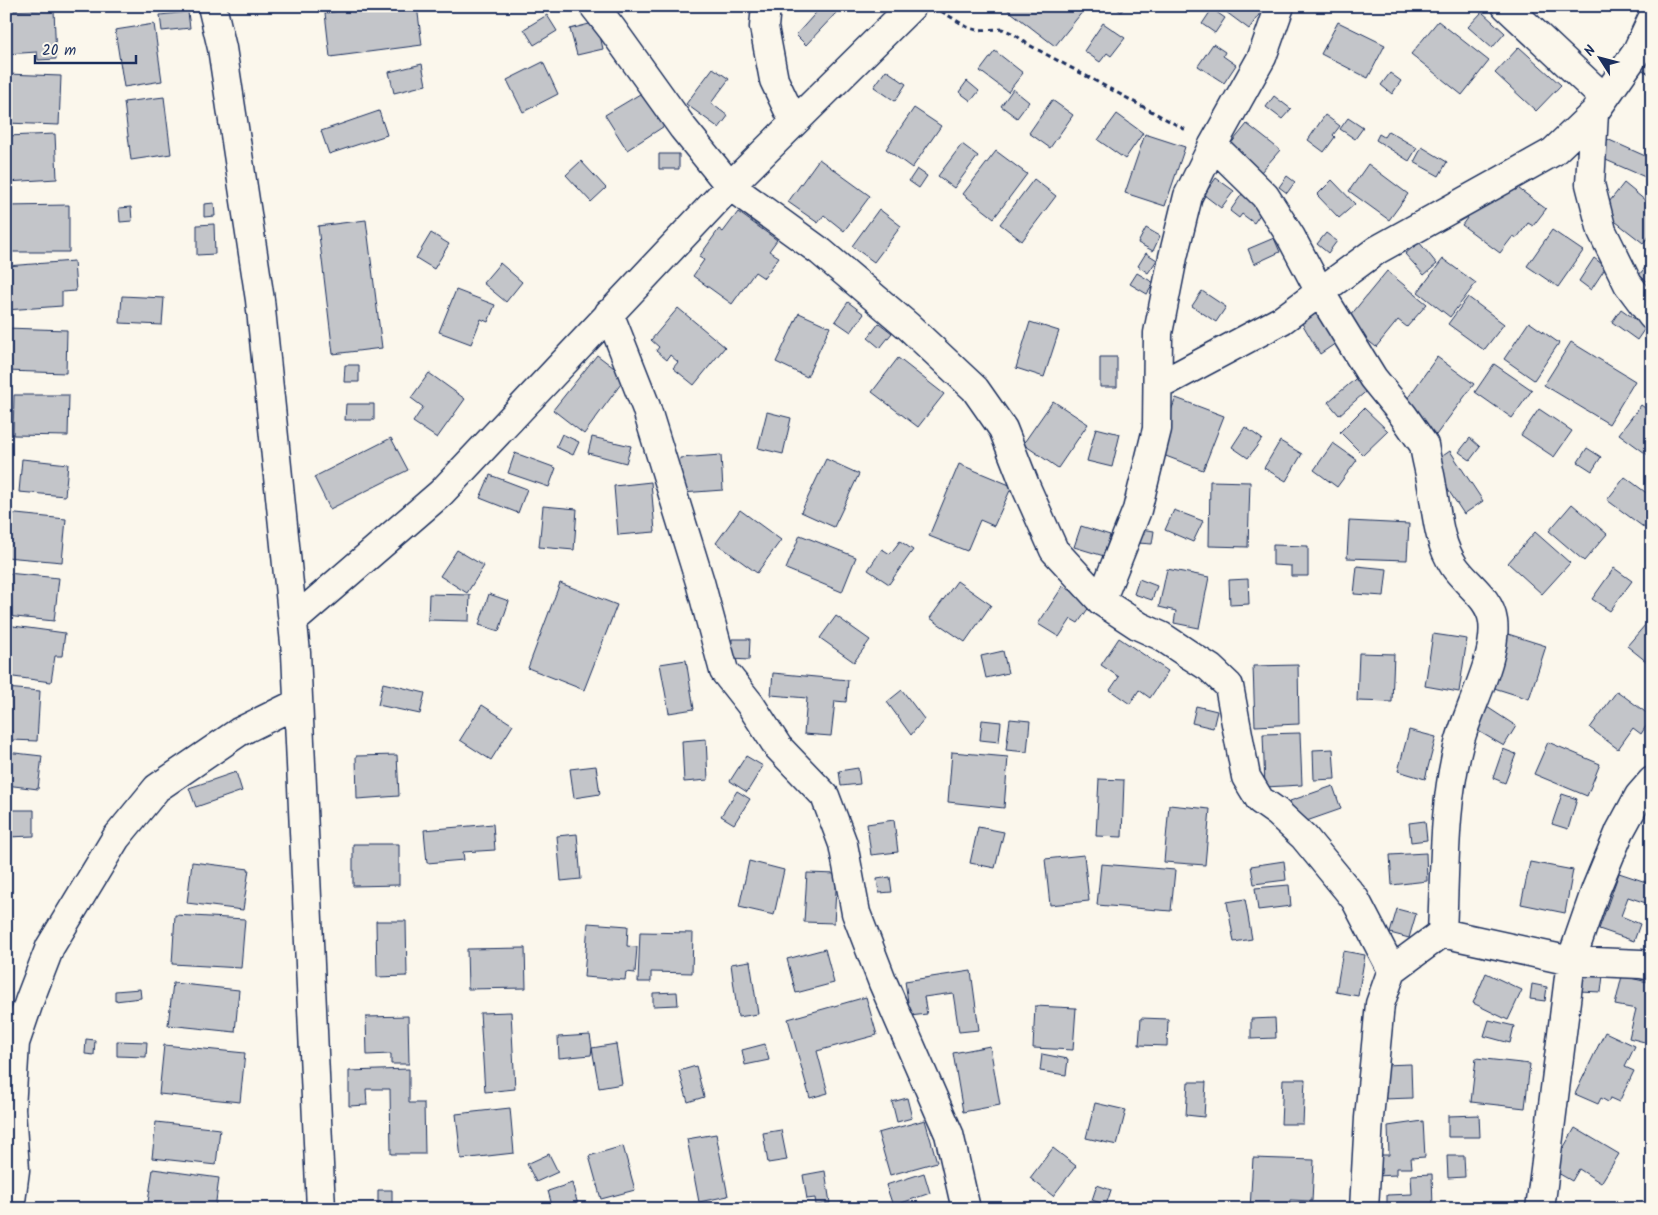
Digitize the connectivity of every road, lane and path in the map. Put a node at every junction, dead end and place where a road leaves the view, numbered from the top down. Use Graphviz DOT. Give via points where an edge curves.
graph roads {
  1 [pos="212,6"];
  2 [pos="594,6"];
  3 [pos="766,6"];
  4 [pos="912,6"];
  5 [pos="934,6"];
  6 [pos="1280,6"];
  7 [pos="1506,6"];
  8 [pos="1652,19"];
  9 [pos="1599,106"];
  10 [pos="794,122"];
  11 [pos="1213,145"];
  12 [pos="730,186"];
  13 [pos="1320,292"];
  14 [pos="609,313"];
  15 [pos="1652,316"];
  16 [pos="1158,386"];
  17 [pos="1101,601"];
  18 [pos="293,621"];
  19 [pos="298,703"];
  20 [pos="1652,781"];
  21 [pos="1442,932"];
  22 [pos="1571,961"];
  23 [pos="1652,966"];
  24 [pos="1392,970"];
  25 [pos="10,1209"];
  26 [pos="321,1209"];
  27 [pos="966,1209"];
  28 [pos="1364,1209"];
  29 [pos="1540,1209"];
  1 -- 18 [label="street" via="222,48 260,300"];
  2 -- 12 [label="street" via="683,128"];
  3 -- 10 [label="street" via="764,27 774,80"];
  4 -- 10 [label="street"];
  5 -- 11 [label="path" via="967,27 1014,34"];
  6 -- 11 [label="street" via="1262,57"];
  7 -- 9 [label="street"];
  8 -- 9 [label="street" via="1636,53"];
  9 -- 13 [label="street" via="1554,152 1377,250"];
  9 -- 15 [label="street" via="1590,184 1602,231 1628,284"];
  10 -- 12 [label="street"];
  11 -- 13 [label="street" via="1264,196 1291,237"];
  11 -- 16 [label="street" via="1188,196 1173,257 1158,333"];
  12 -- 14 [label="street"];
  12 -- 17 [label="street" via="821,252 908,326 975,389 1003,429 1054,550"];
  13 -- 16 [label="street" via="1282,320"];
  13 -- 21 [label="street" via="1373,378 1424,445 1438,528 1447,553 1491,612 1494,639 1459,744 1447,806"];
  14 -- 18 [label="street" via="441,493"];
  14 -- 27 [label="street" via="646,407 724,671 778,747 825,796 843,844 856,913 949,1134"];
  16 -- 17 [label="street" via="1157,429 1137,510"];
  17 -- 24 [label="street" via="1210,668 1229,686 1246,777 1260,800 1304,837 1355,900"];
  18 -- 19 [label="street"];
  19 -- 25 [label="street" via="239,732 157,788 116,838 50,947 15,1043 11,1108 15,1170"];
  19 -- 26 [label="street"];
  20 -- 22 [label="street" via="1639,796 1620,831"];
  21 -- 22 [label="street"];
  21 -- 24 [label="street"];
  22 -- 23 [label="street"];
  22 -- 29 [label="street"];
  24 -- 28 [label="street" via="1380,1004"];
}
